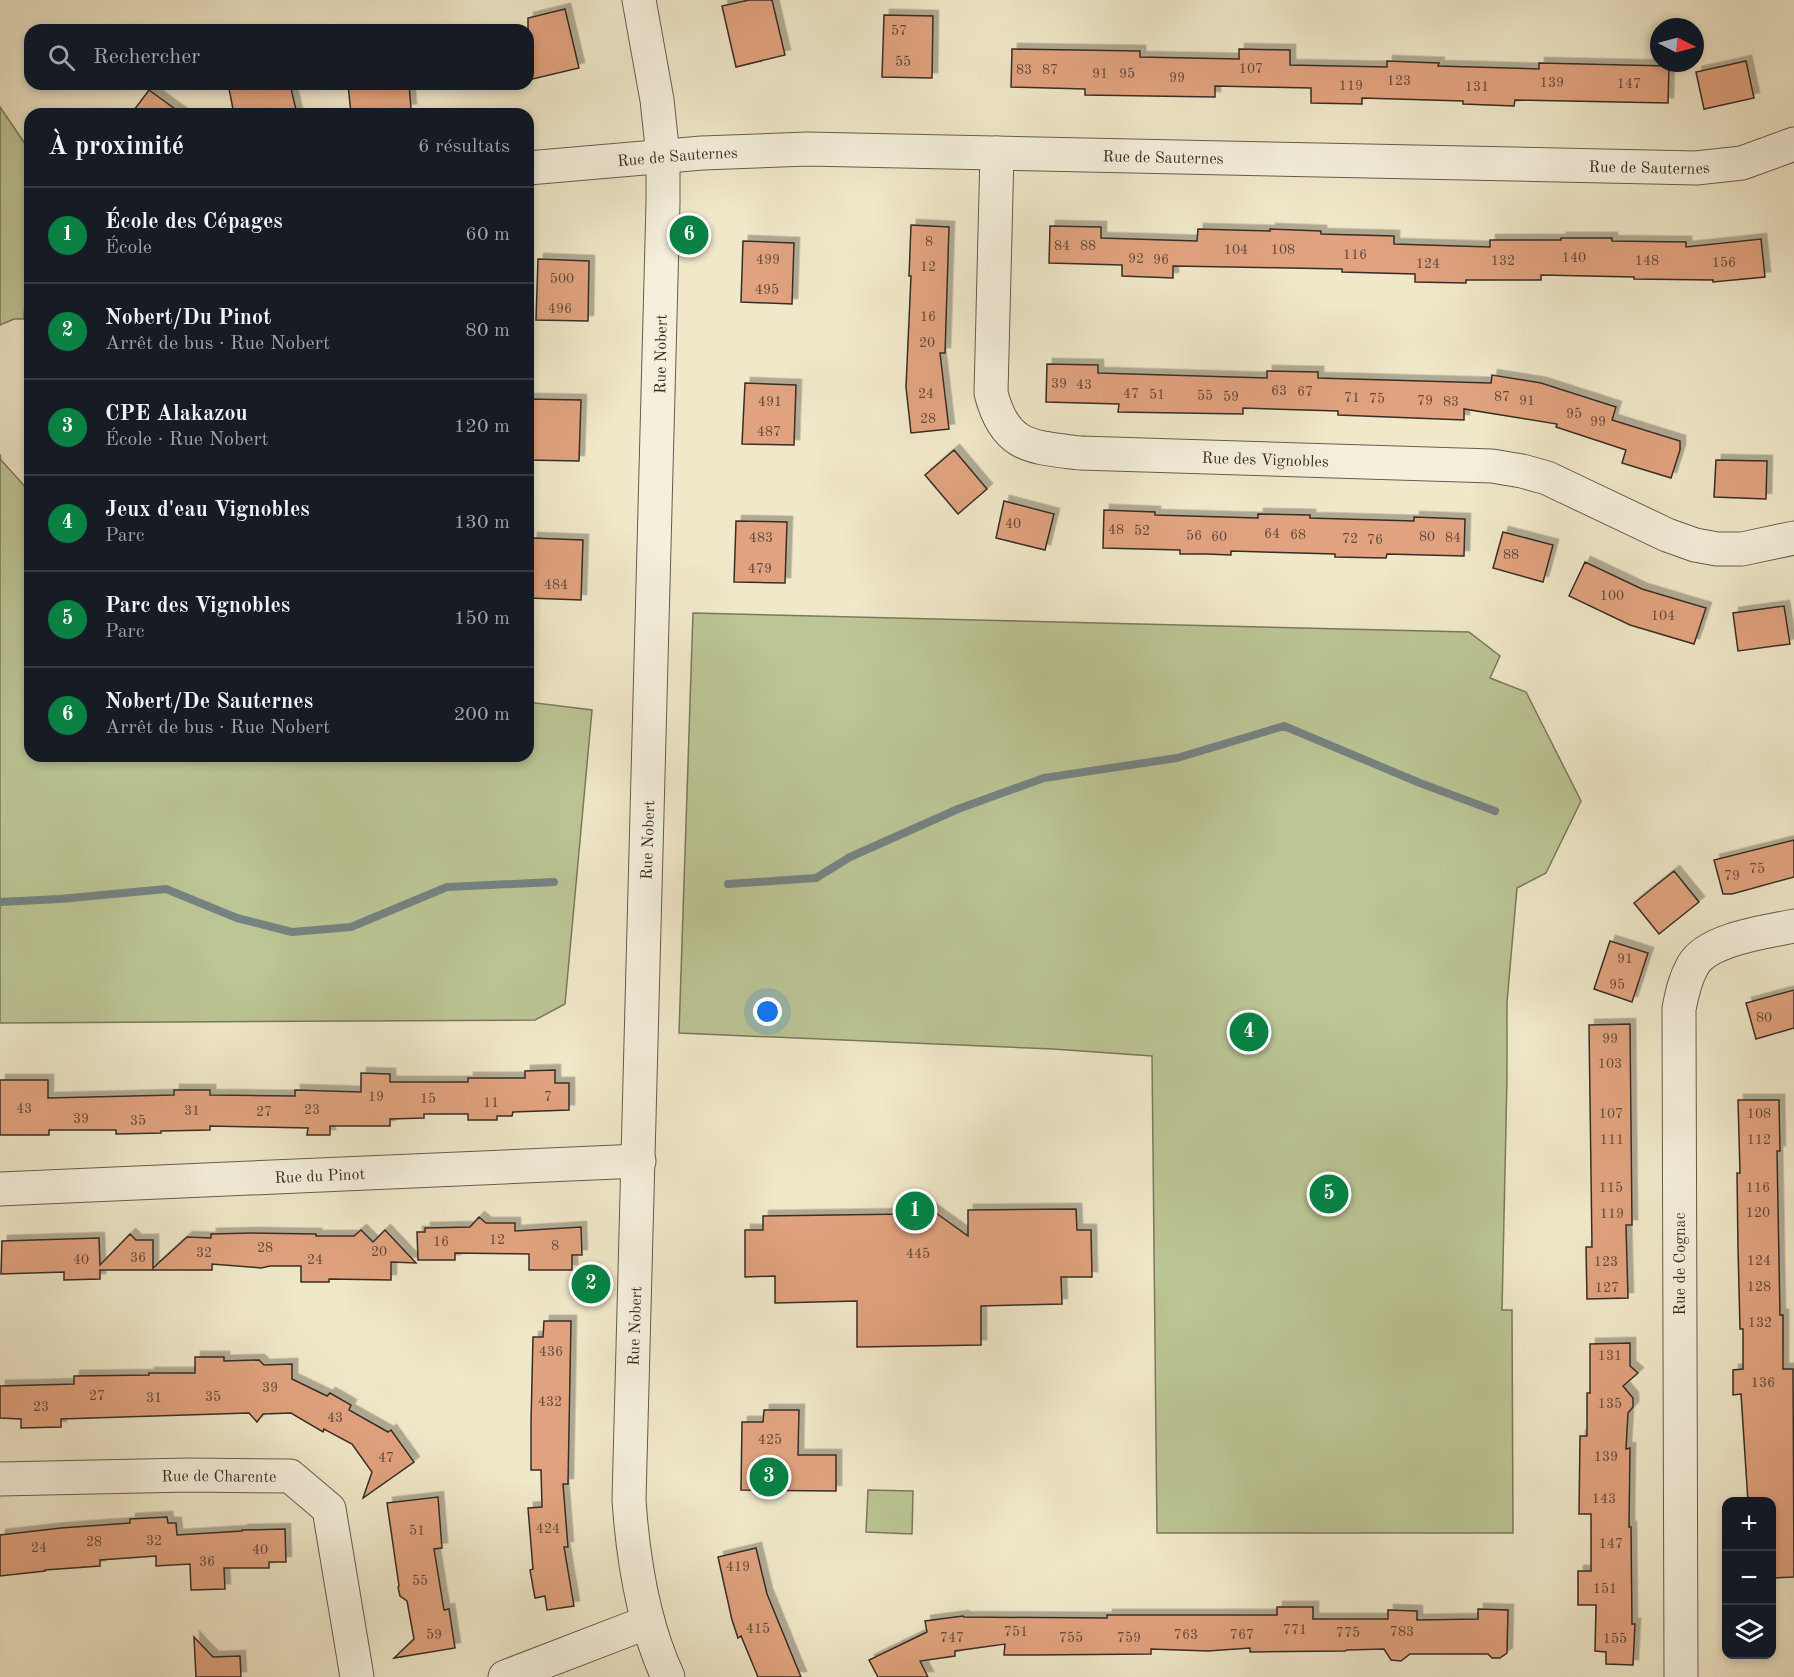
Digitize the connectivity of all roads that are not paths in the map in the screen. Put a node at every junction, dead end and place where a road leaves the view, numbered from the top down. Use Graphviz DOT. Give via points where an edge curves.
graph roads {
  1 [pos="639,0"];
  2 [pos="1794,144"];
  3 [pos="997,153"];
  4 [pos="663,156"];
  5 [pos="534,167"];
  6 [pos="1794,538"];
  7 [pos="1794,926"];
  8 [pos="639,1161"];
  9 [pos="0,1189"];
  10 [pos="0,1479"];
  11 [pos="648,1622"];
  12 [pos="357,1677"];
  13 [pos="505,1677"];
  14 [pos="668,1677"];
  15 [pos="1680,1677"];
  1 -- 4 [label="street, Rue Nobert"];
  2 -- 3 [label="street, Rue de Sauternes" via="1742,163 1696,168"];
  3 -- 4 [label="street, Rue de Sauternes" via="807,149"];
  3 -- 6 [label="street, Rue des Vignobles" via="991,393 1005,428 1032,446 1080,453 1492,466 1547,478 1695,545 1742,549"];
  4 -- 5 [label="street, Rue de Sauternes"];
  4 -- 8 [label="street, Rue Nobert"];
  7 -- 15 [label="street, Rue de Cognac" via="1709,949 1694,963 1683,986 1679,1009"];
  8 -- 9 [label="street, Rue du Pinot"];
  8 -- 11 [label="street, Rue Nobert" via="629,1500"];
  10 -- 12 [label="street, Rue de Charente" via="290,1476 329,1509"];
  11 -- 13 [label="street"];
  11 -- 14 [label="street, Rue Nobert"];
}
